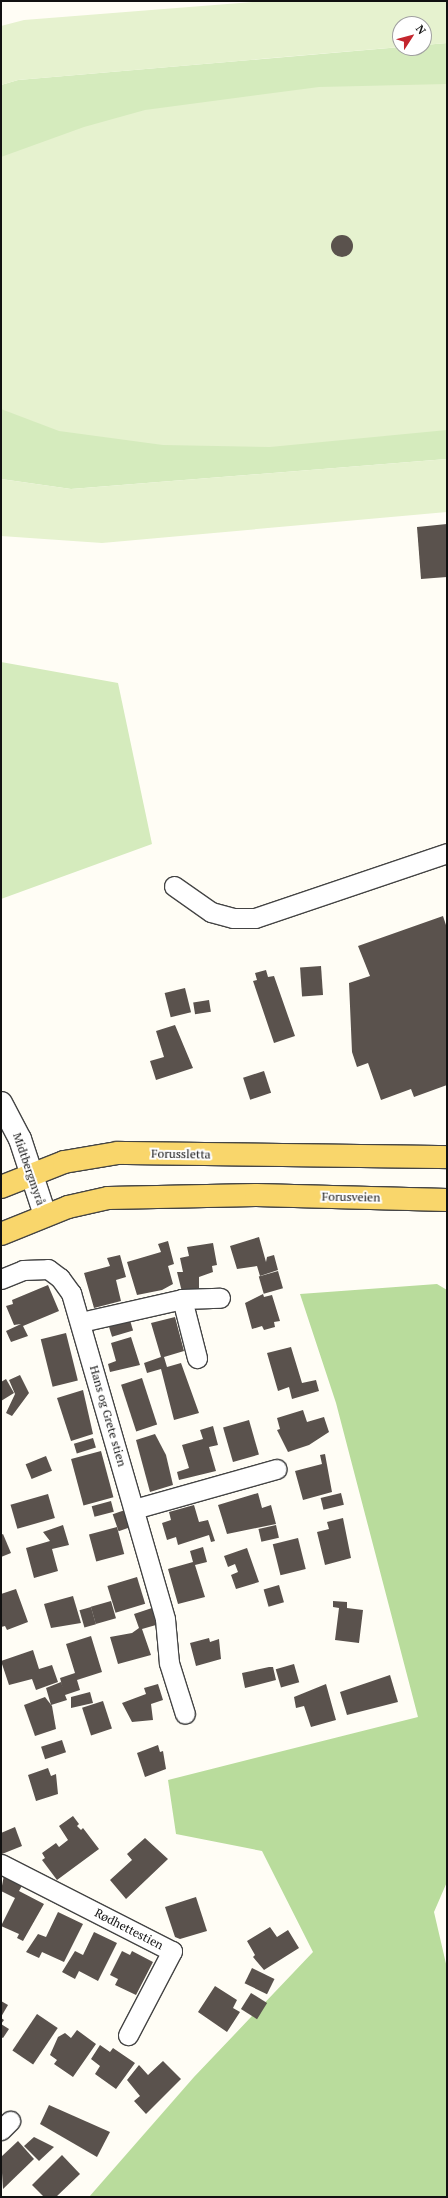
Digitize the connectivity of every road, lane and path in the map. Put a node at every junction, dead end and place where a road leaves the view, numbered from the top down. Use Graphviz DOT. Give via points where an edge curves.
graph roads {
  1 [pos="447,853"];
  2 [pos="174,886"];
  3 [pos="1,1103"];
  4 [pos="447,1157"];
  5 [pos="33,1174"];
  6 [pos="1,1187"];
  7 [pos="447,1200"];
  8 [pos="45,1214"];
  9 [pos="1,1234"];
  10 [pos="1,1279"];
  11 [pos="220,1298"];
  12 [pos="182,1299"];
  13 [pos="81,1322"];
  14 [pos="197,1358"];
  15 [pos="276,1468"];
  16 [pos="134,1509"];
  17 [pos="185,1714"];
  18 [pos="1,1864"];
  19 [pos="128,2035"];
  1 -- 2 [label="street" via="255,918 233,918 211,912"];
  3 -- 5 [label="street, Midtbergmyrå" via="20,1138"];
  4 -- 5 [label="main road, Forussletta" via="118,1153 79,1159"];
  5 -- 6 [label="main road, Forussletta"];
  5 -- 8 [label="street, Midtbergmyrå"];
  7 -- 8 [label="main road, Forusveien" via="256,1195 108,1198"];
  8 -- 9 [label="main road"];
  10 -- 13 [label="street, Hans og Grete stien" via="32,1268 54,1272 71,1293"];
  11 -- 12 [label="street"];
  12 -- 13 [label="street"];
  12 -- 14 [label="street"];
  13 -- 16 [label="street, Hans og Grete stien"];
  15 -- 16 [label="street"];
  16 -- 17 [label="street, Hans og Grete stien" via="165,1619 169,1663"];
  18 -- 19 [label="street, Rødhettestien" via="172,1951"];
}
